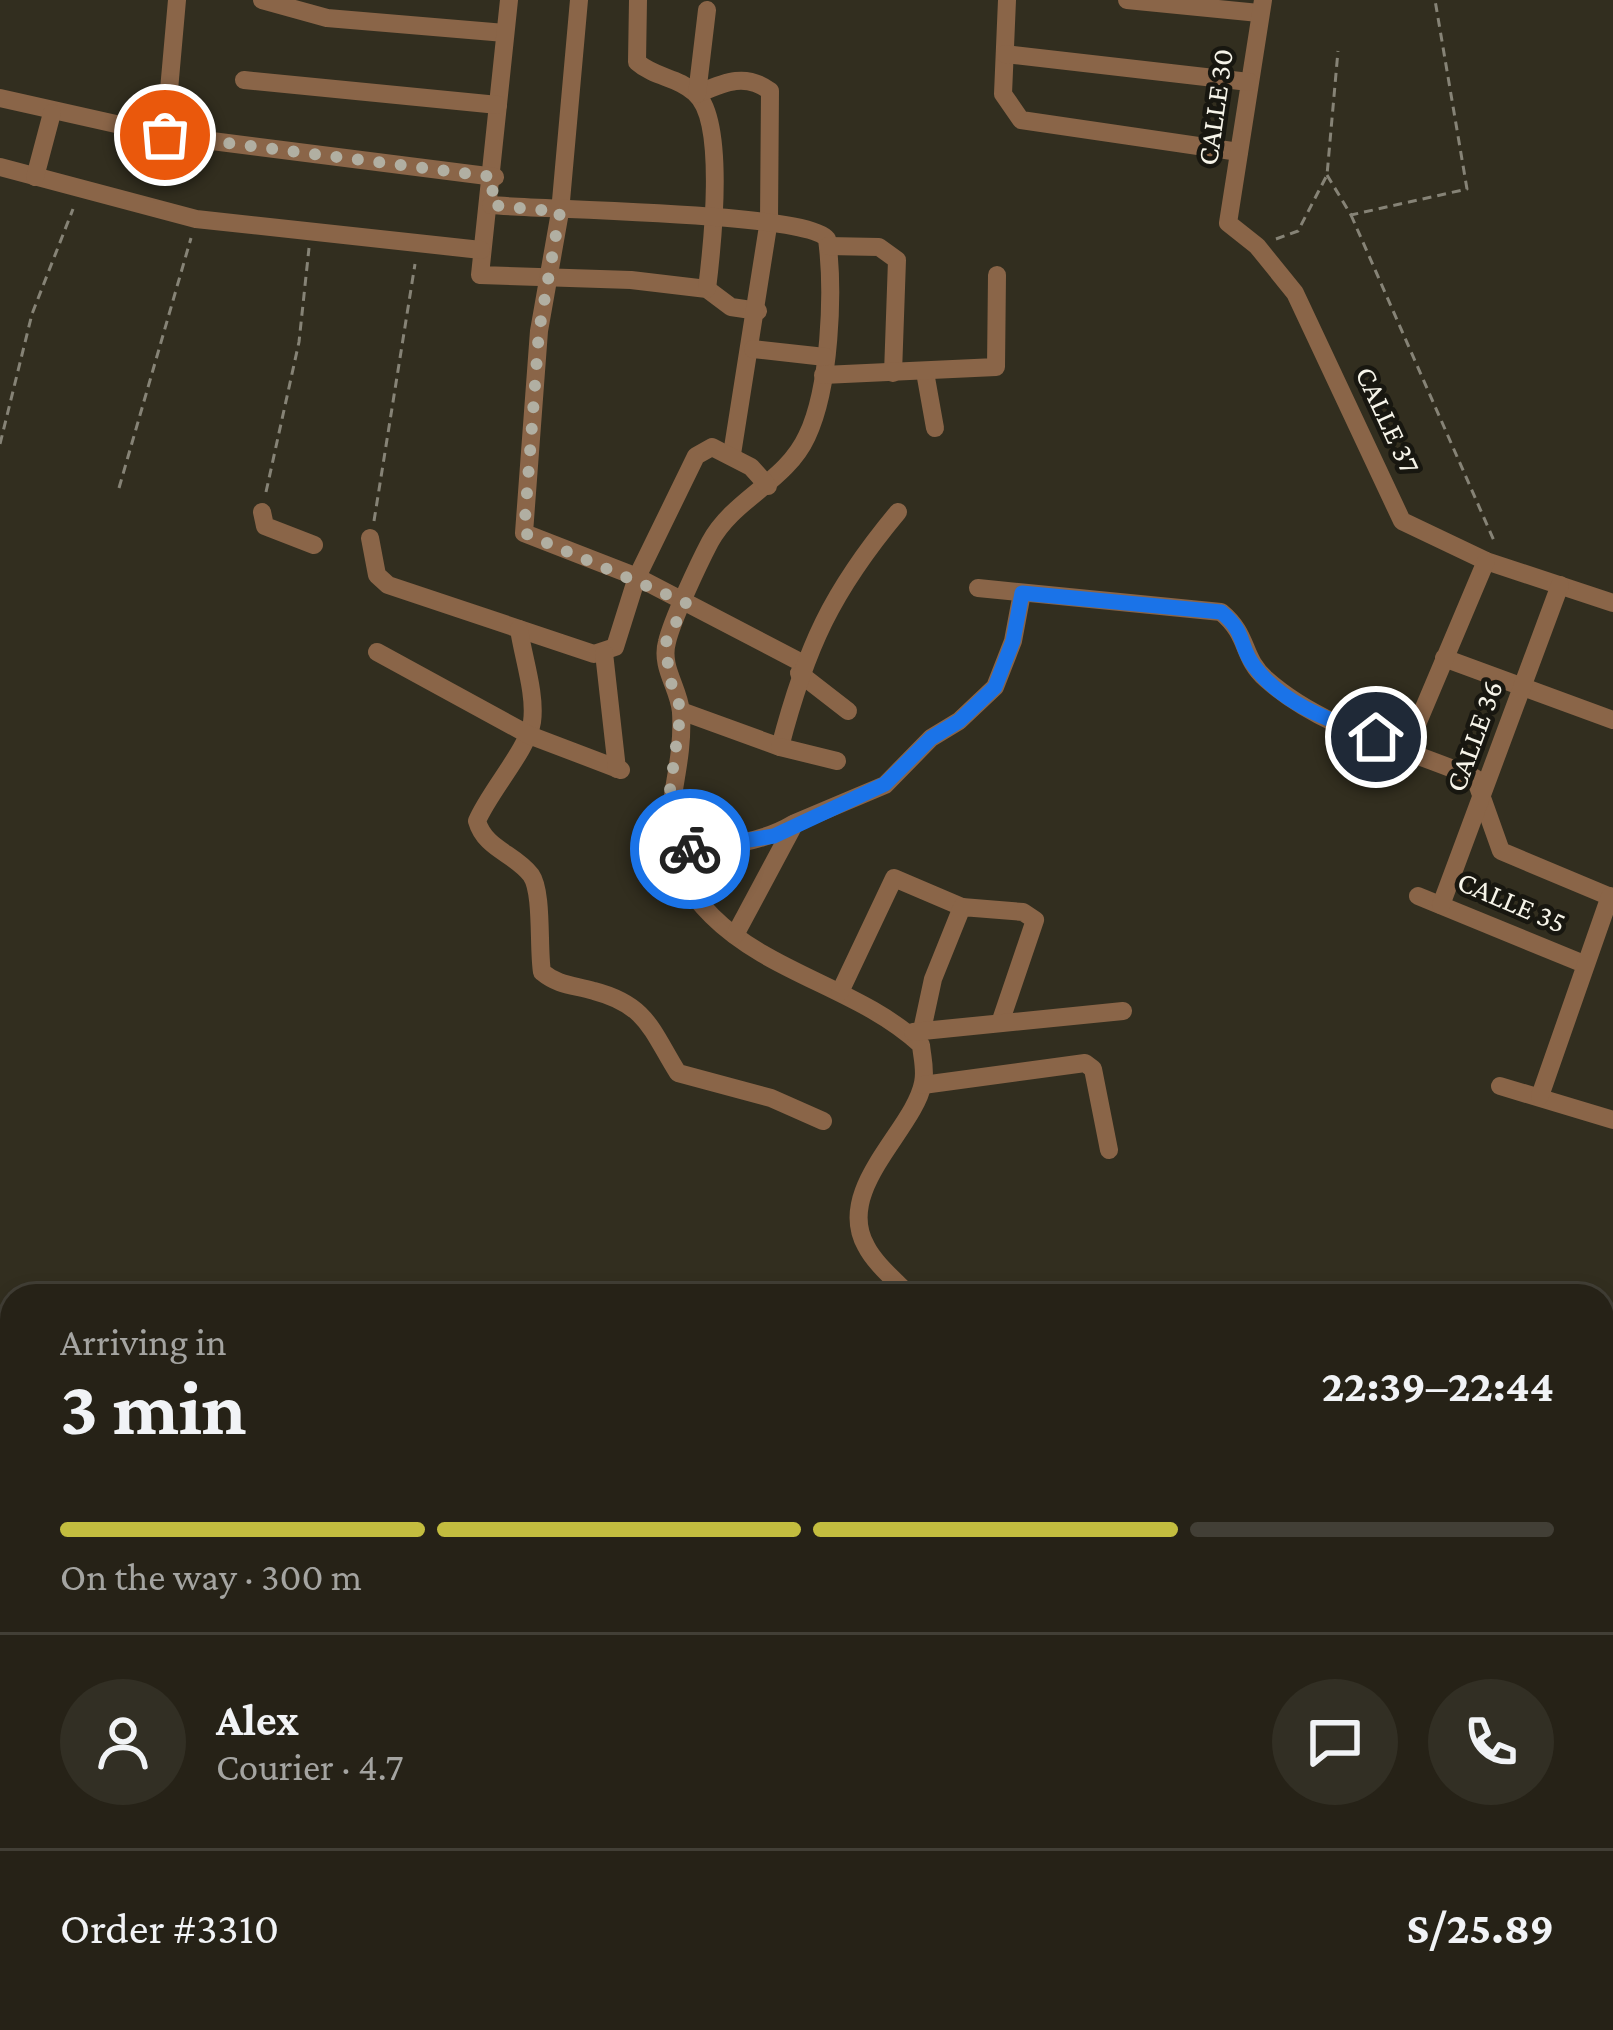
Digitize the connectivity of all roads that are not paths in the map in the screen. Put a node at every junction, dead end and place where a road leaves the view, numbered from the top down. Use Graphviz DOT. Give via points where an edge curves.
graph roads {
  1 [pos="177,0"];
  2 [pos="262,0"];
  3 [pos="509,0"];
  4 [pos="579,0"];
  5 [pos="638,0"];
  6 [pos="1007,0"];
  7 [pos="1127,0"];
  8 [pos="1261,6"];
  9 [pos="328,9"];
  10 [pos="707,10"];
  11 [pos="505,33"];
  12 [pos="1005,54"];
  13 [pos="244,80"];
  14 [pos="1249,82"];
  15 [pos="697,94"];
  16 [pos="0,98"];
  17 [pos="498,105"];
  18 [pos="52,113"];
  19 [pos="165,135"];
  20 [pos="1238,152"];
  21 [pos="0,167"];
  22 [pos="35,177"];
  23 [pos="494,177"];
  24 [pos="491,205"];
  25 [pos="560,212"];
  26 [pos="715,217"];
  27 [pos="769,220"];
  28 [pos="1228,223"];
  29 [pos="828,246"];
  30 [pos="481,250"];
  31 [pos="548,275"];
  32 [pos="997,275"];
  33 [pos="707,289"];
  34 [pos="758,311"];
  35 [pos="753,349"];
  36 [pos="824,366"];
  37 [pos="925,372"];
  38 [pos="893,373"];
  39 [pos="935,428"];
  40 [pos="732,454"];
  41 [pos="768,486"];
  42 [pos="262,512"];
  43 [pos="898,512"];
  44 [pos="370,538"];
  45 [pos="314,545"];
  46 [pos="1486,561"];
  47 [pos="637,577"];
  48 [pos="1560,586"];
  49 [pos="979,588"];
  50 [pos="1022,593"];
  51 [pos="686,603"];
  52 [pos="1613,603"];
  53 [pos="519,629"];
  54 [pos="377,652"];
  55 [pos="604,653"];
  56 [pos="1444,658"];
  57 [pos="800,668"];
  58 [pos="1524,687"];
  59 [pos="681,710"];
  60 [pos="848,711"];
  61 [pos="1613,720"];
  62 [pos="529,735"];
  63 [pos="780,747"];
  64 [pos="1408,748"];
  65 [pos="837,761"];
  66 [pos="1485,795"];
  67 [pos="795,824"];
  68 [pos="670,851"];
  69 [pos="1418,896"];
  70 [pos="1611,897"];
  71 [pos="1441,905"];
  72 [pos="962,907"];
  73 [pos="735,935"];
  74 [pos="1593,939"];
  75 [pos="1613,946"];
  76 [pos="1584,964"];
  77 [pos="840,992"];
  78 [pos="1123,1011"];
  79 [pos="1000,1023"];
  80 [pos="915,1032"];
  81 [pos="923,1085"];
  82 [pos="1500,1086"];
  83 [pos="1540,1096"];
  84 [pos="1613,1120"];
  85 [pos="823,1121"];
  86 [pos="1108,1150"];
  87 [pos="899,1284"];
  1 -- 19 [label="street"];
  2 -- 9 [label="street"];
  3 -- 11 [label="street"];
  4 -- 25 [label="street"];
  5 -- 15 [label="street" via="638,62"];
  6 -- 12 [label="street"];
  7 -- 8 [label="street"];
  8 -- 14 [label="street, CALLE 30"];
  9 -- 11 [label="street"];
  10 -- 15 [label="street"];
  11 -- 17 [label="street"];
  12 -- 14 [label="street"];
  12 -- 20 [label="street" via="1003,94 1021,120"];
  13 -- 17 [label="street"];
  14 -- 20 [label="street, CALLE 30"];
  15 -- 26 [label="street" via="709,114"];
  15 -- 27 [label="street" via="729,80 770,91"];
  16 -- 18 [label="street"];
  17 -- 23 [label="street"];
  18 -- 19 [label="street"];
  18 -- 22 [label="street"];
  19 -- 23 [label="street"];
  20 -- 28 [label="street, CALLE 30"];
  21 -- 22 [label="street"];
  22 -- 30 [label="street" via="196,219"];
  23 -- 24 [label="street"];
  24 -- 25 [label="street"];
  24 -- 30 [label="street"];
  25 -- 26 [label="street"];
  25 -- 31 [label="street"];
  26 -- 27 [label="street"];
  26 -- 33 [label="street"];
  27 -- 29 [label="street" via="815,228"];
  27 -- 34 [label="street"];
  28 -- 46 [label="street, CALLE 37" via="1295,293 1402,521"];
  29 -- 36 [label="street"];
  29 -- 38 [label="street" via="879,248 896,260"];
  30 -- 31 [label="street" via="480,275"];
  31 -- 33 [label="street"];
  31 -- 47 [label="street" via="524,533"];
  32 -- 37 [label="street" via="996,367"];
  33 -- 34 [label="street" via="731,307"];
  34 -- 35 [label="street"];
  35 -- 36 [label="street"];
  35 -- 40 [label="street"];
  36 -- 38 [label="street"];
  36 -- 41 [label="street" via="808,434"];
  37 -- 38 [label="street"];
  37 -- 39 [label="street"];
  40 -- 41 [label="street"];
  40 -- 47 [label="street" via="712,447 697,456"];
  41 -- 51 [label="street" via="711,540"];
  42 -- 45 [label="street" via="265,526"];
  43 -- 57 [label="street" via="848,572"];
  44 -- 53 [label="street" via="377,575 388,586"];
  46 -- 48 [label="street, CALLE 37"];
  46 -- 56 [label="street"];
  47 -- 51 [label="street"];
  47 -- 55 [label="street" via="615,647"];
  48 -- 52 [label="street, CALLE 37"];
  48 -- 58 [label="street, CALLE 36"];
  49 -- 50 [label="street"];
  50 -- 64 [label="street" via="1221,612 1241,628 1264,678 1314,715"];
  50 -- 67 [label="street" via="995,687 885,784"];
  51 -- 57 [label="street"];
  51 -- 59 [label="street" via="666,642"];
  53 -- 55 [label="street"];
  53 -- 62 [label="street"];
  54 -- 62 [label="street"];
  55 -- 62 [label="street" via="619,770"];
  56 -- 58 [label="street"];
  56 -- 64 [label="street"];
  57 -- 60 [label="street"];
  57 -- 63 [label="street"];
  58 -- 61 [label="street"];
  58 -- 66 [label="street, CALLE 36"];
  59 -- 63 [label="street"];
  59 -- 68 [label="street" via="666,819"];
  62 -- 85 [label="street" via="477,820 481,835 531,876 542,972 636,1009 657,1029 678,1072"];
  63 -- 65 [label="street"];
  64 -- 66 [label="street" via="1475,778"];
  66 -- 70 [label="street, CALLE 35" via="1502,851"];
  66 -- 71 [label="street, CALLE 36"];
  67 -- 68 [label="street" via="774,836"];
  67 -- 73 [label="street"];
  68 -- 73 [label="street" via="710,914"];
  69 -- 71 [label="street, CALLE 35"];
  70 -- 74 [label="street"];
  71 -- 76 [label="street, CALLE 35"];
  72 -- 77 [label="street" via="894,878"];
  72 -- 79 [label="street" via="1035,920"];
  72 -- 80 [label="street"];
  73 -- 77 [label="street"];
  74 -- 75 [label="street, CALLE 35"];
  74 -- 76 [label="street"];
  76 -- 83 [label="street"];
  77 -- 80 [label="street"];
  78 -- 79 [label="street"];
  79 -- 80 [label="street"];
  80 -- 81 [label="street"];
  81 -- 86 [label="street" via="1085,1063 1093,1069"];
  81 -- 87 [label="street" via="868,1185 860,1232"];
  82 -- 83 [label="street"];
  83 -- 84 [label="street"];
}
